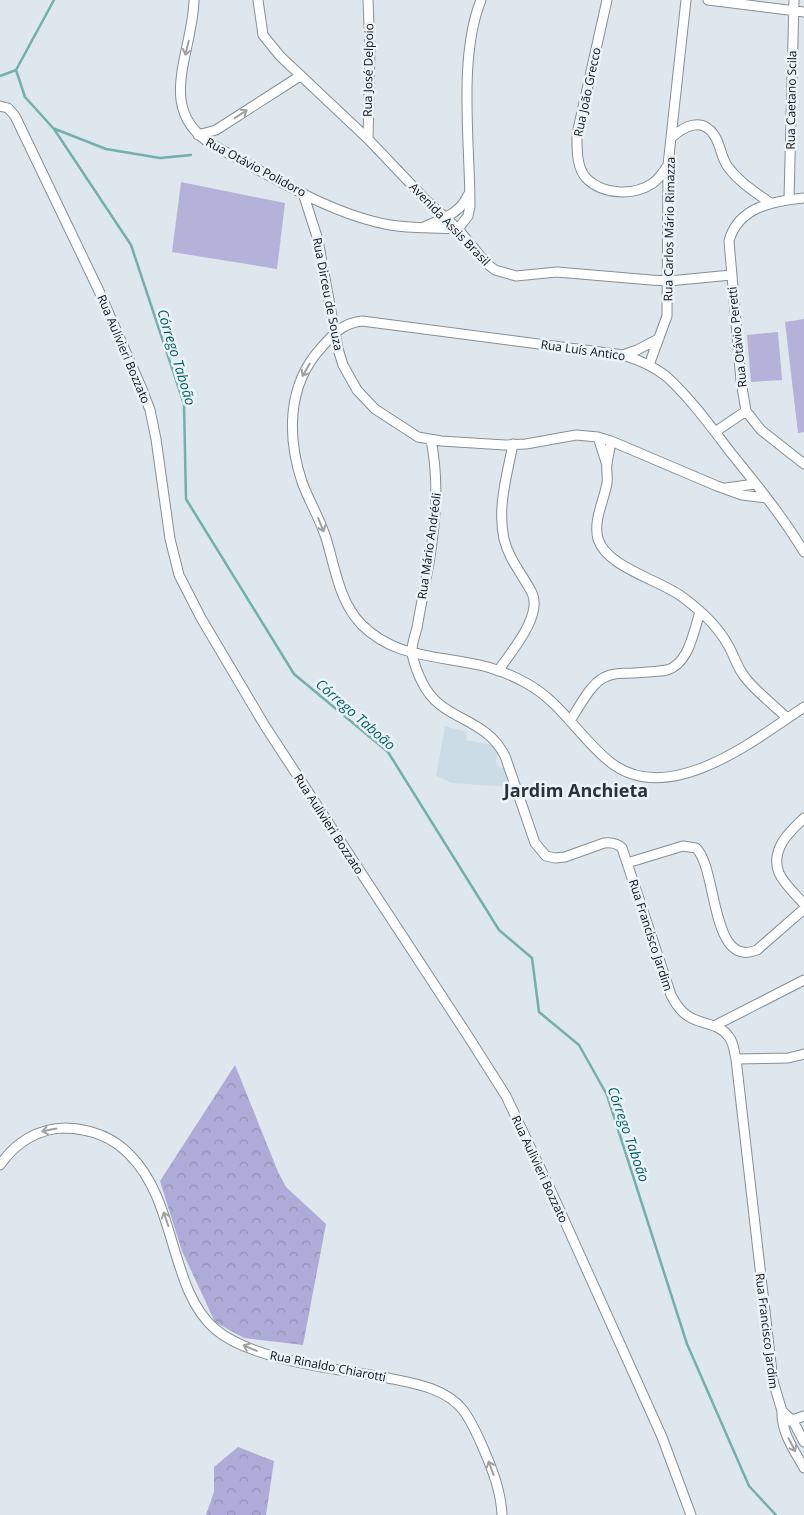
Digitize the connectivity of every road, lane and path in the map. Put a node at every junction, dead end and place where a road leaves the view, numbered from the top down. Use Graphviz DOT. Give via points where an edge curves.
graph roads {
  1 [pos="194,0"];
  2 [pos="258,0"];
  3 [pos="368,0"];
  4 [pos="481,0"];
  5 [pos="607,0"];
  6 [pos="686,0"];
  7 [pos="708,0"];
  8 [pos="794,0"];
  9 [pos="793,10"];
  10 [pos="804,12"];
  11 [pos="300,76"];
  12 [pos="0,106"];
  13 [pos="216,130"];
  14 [pos="198,135"];
  15 [pos="671,138"];
  16 [pos="368,139"];
  17 [pos="219,148"];
  18 [pos="668,165"];
  19 [pos="470,190"];
  20 [pos="303,193"];
  21 [pos="804,198"];
  22 [pos="789,199"];
  23 [pos="770,202"];
  24 [pos="445,218"];
  25 [pos="421,228"];
  26 [pos="458,229"];
  27 [pos="731,275"];
  28 [pos="668,281"];
  29 [pos="336,332"];
  30 [pos="659,338"];
  31 [pos="623,355"];
  32 [pos="649,365"];
  33 [pos="746,411"];
  34 [pos="715,432"];
  35 [pos="598,437"];
  36 [pos="431,440"];
  37 [pos="612,441"];
  38 [pos="513,444"];
  39 [pos="804,464"];
  40 [pos="607,465"];
  41 [pos="755,484"];
  42 [pos="723,488"];
  43 [pos="766,498"];
  44 [pos="804,552"];
  45 [pos="700,612"];
  46 [pos="412,652"];
  47 [pos="498,671"];
  48 [pos="804,708"];
  49 [pos="787,718"];
  50 [pos="570,721"];
  51 [pos="804,818"];
  52 [pos="627,863"];
  53 [pos="804,904"];
  54 [pos="804,909"];
  55 [pos="804,980"];
  56 [pos="714,1026"];
  57 [pos="804,1054"];
  58 [pos="736,1060"];
  59 [pos="0,1165"];
  60 [pos="782,1410"];
  61 [pos="804,1416"];
  62 [pos="792,1421"];
  63 [pos="781,1422"];
  64 [pos="804,1442"];
  65 [pos="804,1468"];
  66 [pos="502,1515"];
  67 [pos="691,1515"];
  1 -- 14 [label="street, Rua Otávio Polidoro, one-way" via="180,96 186,120"];
  2 -- 11 [label="street, Avenida Assis Brasil" via="263,35"];
  3 -- 16 [label="street, Rua José Delpoio"];
  4 -- 19 [label="street" via="469,55"];
  5 -- 18 [label="street, Rua João Grecco" via="577,134 580,166 586,178 597,186 620,192 653,183"];
  6 -- 15 [label="street, Rua Carlos Mário Rimazza"];
  7 -- 9 [label="street"];
  8 -- 9 [label="street, Rua Caetano Scila"];
  9 -- 10 [label="street"];
  9 -- 22 [label="street, Rua Caetano Scila"];
  13 -- 11 [label="street, one-way"];
  11 -- 16 [label="street, Avenida Assis Brasil"];
  12 -- 67 [label="street, Rua Aulivieri Bozzato" via="8,108 15,116 142,389 156,439 170,539 179,575 265,726 506,1096 662,1437"];
  13 -- 14 [label="street"];
  13 -- 17 [label="street"];
  14 -- 17 [label="street, Rua Otávio Polidoro"];
  15 -- 18 [label="street, Rua Carlos Mário Rimazza"];
  15 -- 23 [label="street" via="687,126 696,125 709,130 731,171"];
  16 -- 24 [label="street, Avenida Assis Brasil"];
  17 -- 20 [label="street, Rua Otávio Polidoro"];
  18 -- 28 [label="street, Rua Carlos Mário Rimazza"];
  19 -- 24 [label="street, Rua Otávio Polidoro" via="464,205"];
  19 -- 26 [label="street" via="470,210"];
  20 -- 25 [label="street, Rua Otávio Polidoro" via="361,218 387,225"];
  20 -- 29 [label="street, Rua Dirceu de Souza" via="318,240"];
  21 -- 22 [label="street"];
  22 -- 23 [label="street"];
  23 -- 27 [label="street, Rua Otávio Peretti" via="746,216 732,231 729,242"];
  24 -- 25 [label="street, Rua Otávio Polidoro"];
  24 -- 26 [label="street, Avenida Assis Brasil"];
  25 -- 26 [label="street, Rua Otávio Polidoro"];
  26 -- 28 [label="street, Avenida Assis Brasil" via="486,262 505,274 526,276 558,272"];
  27 -- 28 [label="street, Avenida Assis Brasil"];
  27 -- 33 [label="street, Rua Otávio Peretti"];
  28 -- 30 [label="street, Rua Carlos Mário Rimazza" via="667,316"];
  29 -- 31 [label="street, Rua Luís Antico" via="352,322 362,321"];
  29 -- 36 [label="street, Rua Dirceu de Souza" via="343,365 357,390 384,416 418,437"];
  29 -- 46 [label="street, one-way" via="306,369 297,391 292,425 298,470 322,525 339,585 352,613 389,645"];
  30 -- 31 [label="street"];
  30 -- 32 [label="street, Rua Carlos Mário Rimazza"];
  31 -- 32 [label="street, Rua Luís Antico"];
  32 -- 34 [label="street, Rua Luís Antico" via="667,378"];
  33 -- 34 [label="street"];
  33 -- 39 [label="street, Rua Otávio Peretti" via="761,430"];
  34 -- 41 [label="street, Rua Luís Antico"];
  35 -- 37 [label="street, Rua Dirceu de Souza"];
  35 -- 38 [label="street, Rua Dirceu de Souza" via="576,435"];
  35 -- 40 [label="street"];
  36 -- 38 [label="street, Rua Dirceu de Souza"];
  36 -- 46 [label="street, Rua Mário Andréoli" via="436,509"];
  37 -- 40 [label="street"];
  37 -- 42 [label="street, Rua Dirceu de Souza"];
  38 -- 47 [label="street" via="503,499 504,537 510,556 533,596 534,608 524,633"];
  40 -- 45 [label="street" via="608,480 597,526 598,538 607,554 679,594"];
  41 -- 42 [label="street"];
  41 -- 43 [label="street, Rua Luís Antico"];
  42 -- 43 [label="street, Rua Dirceu de Souza" via="742,495"];
  43 -- 44 [label="street, Rua Luís Antico"];
  45 -- 49 [label="street" via="721,634 747,680"];
  45 -- 50 [label="street" via="678,664 669,669 614,674 601,679"];
  46 -- 47 [label="street"];
  46 -- 52 [label="street, Rua Francisco Jardim" via="428,694 443,708 480,728 499,746 535,843 546,856 564,857 611,842 622,848"];
  47 -- 50 [label="street" via="527,683"];
  48 -- 49 [label="street"];
  49 -- 50 [label="street" via="737,752 712,764 663,777 633,774 621,769"];
  51 -- 53 [label="street" via="787,834 778,851 777,862 779,873"];
  52 -- 54 [label="street" via="683,846 696,848 705,860 721,929 729,944 740,952 757,950"];
  52 -- 56 [label="street, Rua Francisco Jardim" via="671,995 689,1017"];
  55 -- 56 [label="street"];
  56 -- 58 [label="street, Rua Francisco Jardim" via="729,1036"];
  57 -- 58 [label="street" via="788,1058"];
  58 -- 60 [label="street, Rua Francisco Jardim" via="773,1381"];
  66 -- 59 [label="street, Rua Rinaldo Chiarotti, one-way" via="498,1489 476,1430 450,1398 412,1383 279,1358 230,1340 215,1329 193,1298 149,1179 121,1146 100,1134 54,1128 22,1142"];
  60 -- 62 [label="street, Rua Francisco Jardim"];
  60 -- 63 [label="street, Rua Francisco Jardim"];
  61 -- 62 [label="street"];
  62 -- 63 [label="street"];
  62 -- 64 [label="street, Rua Francisco Jardim"];
  63 -- 65 [label="street, one-way"];
}
